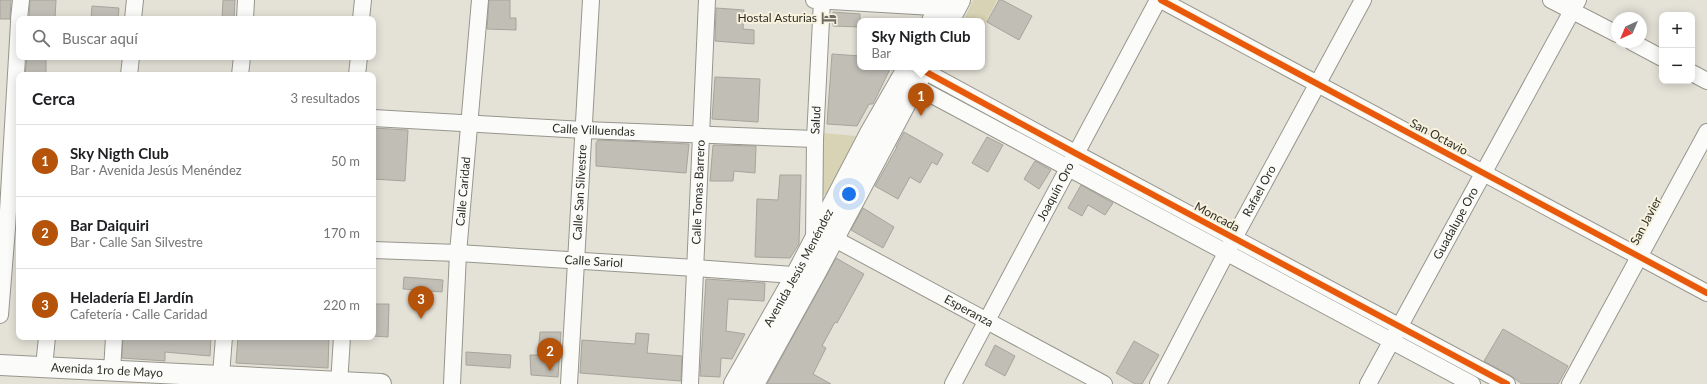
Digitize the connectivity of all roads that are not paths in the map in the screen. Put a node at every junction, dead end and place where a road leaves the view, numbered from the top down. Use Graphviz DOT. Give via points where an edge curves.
graph roads {
  1 [pos="21,0"];
  2 [pos="135,0"];
  3 [pos="246,0"];
  4 [pos="363,0"];
  5 [pos="480,0"];
  6 [pos="591,0"];
  7 [pos="707,0"];
  8 [pos="814,0"];
  9 [pos="822,0"];
  10 [pos="1158,0"];
  11 [pos="1161,0"];
  12 [pos="1363,0"];
  13 [pos="1551,0"];
  14 [pos="1575,6"];
  15 [pos="947,10"];
  16 [pos="19,16"];
  17 [pos="133,16"];
  18 [pos="245,16"];
  19 [pos="362,16"];
  20 [pos="1611,30"];
  21 [pos="1643,48"];
  22 [pos="16,52"];
  23 [pos="1659,56"];
  24 [pos="131,60"];
  25 [pos="242,60"];
  26 [pos="359,60"];
  27 [pos="129,72"];
  28 [pos="240,72"];
  29 [pos="357,72"];
  30 [pos="915,73"];
  31 [pos="1695,75"];
  32 [pos="1707,81"];
  33 [pos="1317,84"];
  34 [pos="11,99"];
  35 [pos="376,118"];
  36 [pos="469,123"];
  37 [pos="584,130"];
  38 [pos="1707,132"];
  39 [pos="701,134"];
  40 [pos="815,139"];
  41 [pos="1071,160"];
  42 [pos="1484,174"];
  43 [pos="9,228"];
  44 [pos="833,238"];
  45 [pos="1234,238"];
  46 [pos="814,240"];
  47 [pos="376,250"];
  48 [pos="1226,252"];
  49 [pos="458,253"];
  50 [pos="1639,256"];
  51 [pos="577,260"];
  52 [pos="695,268"];
  53 [pos="804,276"];
  54 [pos="1707,293"];
  55 [pos="0,315"];
  56 [pos="987,321"];
  57 [pos="1399,326"];
  58 [pos="47,340"];
  59 [pos="114,340"];
  60 [pos="224,340"];
  61 [pos="342,340"];
  62 [pos="1391,341"];
  63 [pos="0,365"];
  64 [pos="44,367"];
  65 [pos="112,371"];
  66 [pos="220,376"];
  67 [pos="739,382"];
  68 [pos="339,383"];
  69 [pos="381,384"];
  70 [pos="452,384"];
  71 [pos="569,384"];
  72 [pos="690,384"];
  73 [pos="953,384"];
  74 [pos="1104,384"];
  75 [pos="1158,384"];
  76 [pos="1368,384"];
  77 [pos="1472,384"];
  78 [pos="1507,384"];
  79 [pos="1570,384"];
  1 -- 16 [label="street"];
  2 -- 17 [label="street"];
  3 -- 18 [label="street"];
  4 -- 19 [label="street"];
  5 -- 36 [label="street, Calle Caridad"];
  6 -- 37 [label="street, Calle San Silvestre"];
  7 -- 39 [label="street, Calle Tomas Barrero"];
  8 -- 9 [label="street"];
  9 -- 15 [label="street"];
  9 -- 40 [label="street, Salud"];
  10 -- 41 [label="street, Joaquín Oro"];
  11 -- 33 [label="street, San Octavio"];
  12 -- 33 [label="street, Rafael Oro"];
  13 -- 14 [label="street"];
  14 -- 20 [label="street"];
  14 -- 42 [label="street, Guadalupe Oro"];
  21 -- 23 [label="street"];
  22 -- 34 [label="street"];
  24 -- 27 [label="street"];
  25 -- 28 [label="street"];
  26 -- 29 [label="street"];
  30 -- 41 [label="street, Moncada"];
  30 -- 44 [label="main road, Avenida Jesús Menéndez"];
  30 -- 46 [label="main road, Avenida Jesús Menéndez" via="869,135"];
  31 -- 32 [label="street"];
  33 -- 42 [label="street, San Octavio"];
  33 -- 45 [label="street, Rafael Oro"];
  34 -- 43 [label="street"];
  35 -- 36 [label="street, Calle Villuendas"];
  36 -- 37 [label="street, Calle Villuendas"];
  36 -- 49 [label="street, Calle Caridad"];
  37 -- 39 [label="street, Calle Villuendas"];
  37 -- 51 [label="street, Calle San Silvestre"];
  38 -- 50 [label="street, San Javier"];
  39 -- 40 [label="street, Calle Villuendas"];
  39 -- 52 [label="street, Calle Tomas Barrero"];
  40 -- 46 [label="street, Salud"];
  41 -- 45 [label="street, Moncada"];
  41 -- 48 [label="street, Moncada"];
  41 -- 56 [label="street, Joaquín Oro"];
  42 -- 50 [label="street, San Octavio"];
  42 -- 57 [label="street, Guadalupe Oro"];
  43 -- 55 [label="street"];
  44 -- 53 [label="main road, Avenida Jesús Menéndez"];
  44 -- 56 [label="street, Esperanza"];
  45 -- 48 [label="street, Rafael Oro"];
  45 -- 57 [label="street, Moncada"];
  46 -- 53 [label="main road, Avenida Jesús Menéndez"];
  47 -- 49 [label="street, Calle Sariol"];
  48 -- 62 [label="street, Moncada"];
  48 -- 75 [label="street, Rafael Oro"];
  49 -- 51 [label="street, Calle Sariol"];
  49 -- 70 [label="street, Calle Caridad"];
  50 -- 54 [label="street, San Octavio"];
  50 -- 79 [label="street, San Javier"];
  51 -- 52 [label="street, Calle Sariol"];
  51 -- 71 [label="street, Calle San Silvestre"];
  52 -- 53 [label="street, Calle Sariol"];
  52 -- 72 [label="street, Calle Tomas Barrero"];
  53 -- 67 [label="main road, Avenida Jesús Menéndez"];
  56 -- 73 [label="street, Joaquín Oro"];
  56 -- 74 [label="street, Esperanza"];
  57 -- 62 [label="street, Guadalupe Oro"];
  57 -- 78 [label="street, Moncada"];
  58 -- 64 [label="street"];
  59 -- 65 [label="street"];
  60 -- 66 [label="street"];
  61 -- 68 [label="street"];
  62 -- 76 [label="street, Guadalupe Oro"];
  62 -- 77 [label="street, Moncada"];
  63 -- 64 [label="main road, Avenida 1ro de Mayo"];
  64 -- 65 [label="main road, Avenida 1ro de Mayo"];
  65 -- 66 [label="main road, Avenida 1ro de Mayo"];
  66 -- 68 [label="main road, Avenida 1ro de Mayo"];
  68 -- 69 [label="main road, Avenida 1ro de Mayo"];
}
